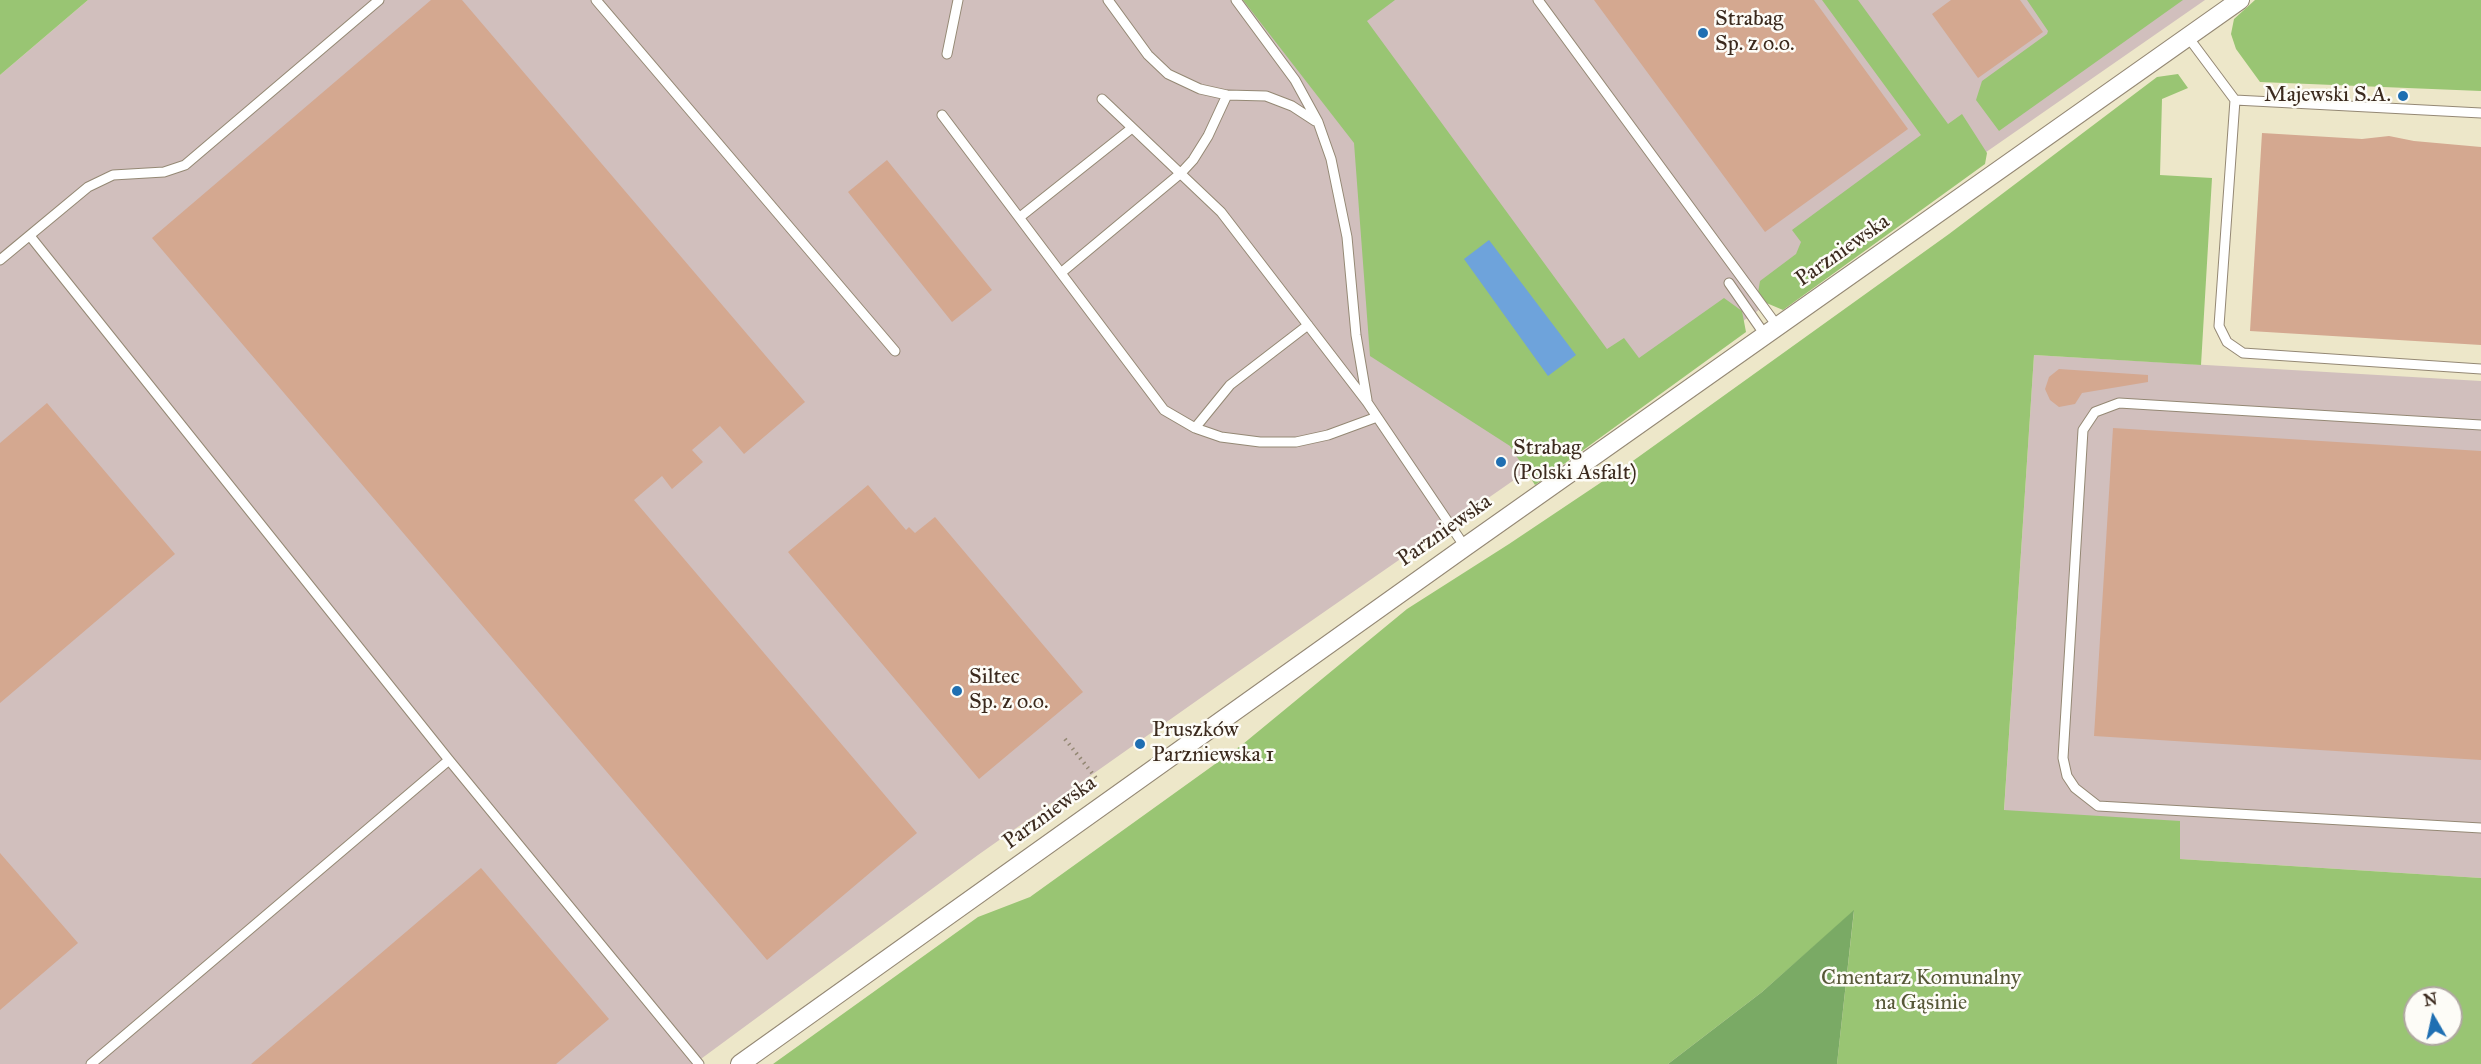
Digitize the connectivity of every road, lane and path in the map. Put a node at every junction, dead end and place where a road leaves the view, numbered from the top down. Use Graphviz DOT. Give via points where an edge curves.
graph roads {
  1 [pos="379,0"];
  2 [pos="596,0"];
  3 [pos="958,0"];
  4 [pos="1108,0"];
  5 [pos="1236,0"];
  6 [pos="1538,0"];
  7 [pos="2231,2"];
  8 [pos="2188,37"];
  9 [pos="947,54"];
  10 [pos="1227,95"];
  11 [pos="1102,99"];
  12 [pos="2235,100"];
  13 [pos="2481,113"];
  14 [pos="942,115"];
  15 [pos="1318,123"];
  16 [pos="1132,128"];
  17 [pos="1181,173"];
  18 [pos="1020,217"];
  19 [pos="30,236"];
  20 [pos="0,260"];
  21 [pos="1062,272"];
  22 [pos="1729,283"];
  23 [pos="1308,325"];
  24 [pos="1771,331"];
  25 [pos="895,351"];
  26 [pos="2481,369"];
  27 [pos="1368,402"];
  28 [pos="1377,417"];
  29 [pos="2481,425"];
  30 [pos="1195,428"];
  31 [pos="1465,546"];
  32 [pos="1065,739"];
  33 [pos="449,760"];
  34 [pos="1096,778"];
  35 [pos="2481,828"];
  36 [pos="92,1064"];
  37 [pos="699,1064"];
  38 [pos="740,1064"];
  1 -- 19 [label="lane" via="185,165 164,172 113,175 88,187"];
  2 -- 25 [label="lane"];
  3 -- 9 [label="lane"];
  4 -- 10 [label="lane" via="1148,55 1168,74"];
  5 -- 15 [label="lane" via="1295,80"];
  6 -- 24 [label="lane"];
  7 -- 8 [label="street, Parzniewska"];
  8 -- 12 [label="lane"];
  8 -- 24 [label="street, Parzniewska"];
  10 -- 15 [label="lane" via="1266,96 1292,106"];
  10 -- 17 [label="lane" via="1208,135"];
  11 -- 16 [label="lane"];
  12 -- 13 [label="lane"];
  12 -- 26 [label="lane" via="2219,326 2227,342 2243,353"];
  14 -- 18 [label="lane"];
  15 -- 27 [label="lane" via="1331,159 1347,237 1356,336"];
  16 -- 17 [label="lane"];
  16 -- 18 [label="lane"];
  17 -- 21 [label="lane"];
  17 -- 23 [label="lane" via="1221,212"];
  18 -- 21 [label="lane"];
  19 -- 20 [label="lane"];
  19 -- 33 [label="lane"];
  21 -- 30 [label="lane" via="1164,410"];
  22 -- 24 [label="lane"];
  23 -- 27 [label="lane"];
  23 -- 30 [label="lane" via="1230,385"];
  24 -- 31 [label="street, Parzniewska"];
  27 -- 28 [label="lane"];
  28 -- 30 [label="lane" via="1296,442 1221,437"];
  28 -- 31 [label="lane"];
  29 -- 35 [label="lane" via="2119,403 2095,412 2083,430 2062,758 2075,788 2098,806"];
  31 -- 38 [label="street, Parzniewska"];
  32 -- 34 [label="path"];
  33 -- 36 [label="lane"];
  33 -- 37 [label="lane"];
}
